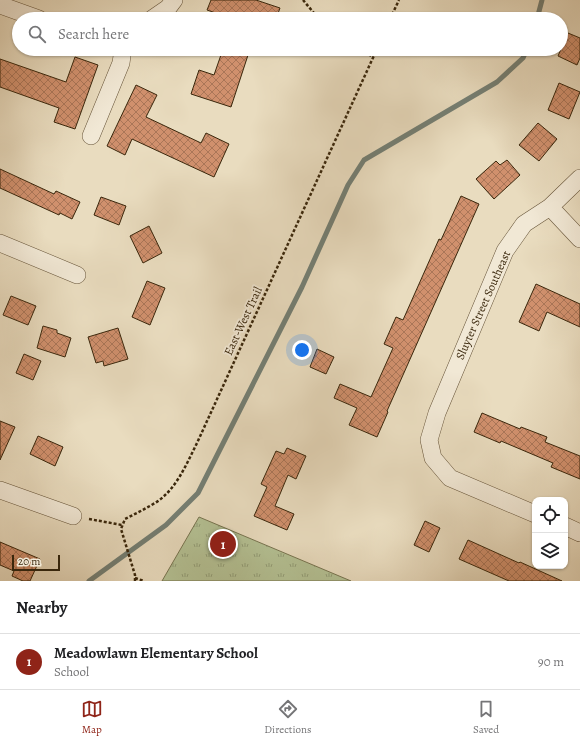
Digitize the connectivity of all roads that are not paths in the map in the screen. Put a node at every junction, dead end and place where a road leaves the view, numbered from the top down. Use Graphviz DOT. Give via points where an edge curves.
graph roads {
  1 [pos="174,0"];
  2 [pos="0,5"];
  3 [pos="20,12"];
  4 [pos="162,12"];
  5 [pos="122,56"];
  6 [pos="91,136"];
  7 [pos="580,178"];
  8 [pos="550,207"];
  9 [pos="580,239"];
  10 [pos="0,243"];
  11 [pos="77,275"];
  12 [pos="0,490"];
  13 [pos="532,513"];
  14 [pos="73,516"];
  15 [pos="568,527"];
  16 [pos="580,533"];
  1 -- 4 [label="street"];
  2 -- 3 [label="street"];
  5 -- 6 [label="street"];
  7 -- 8 [label="street, Sluyter Street Southeast"];
  8 -- 9 [label="street"];
  8 -- 13 [label="street, Sluyter Street Southeast" via="524,224 505,251 437,413 430,440 433,458 450,478"];
  10 -- 11 [label="street"];
  12 -- 14 [label="street"];
  15 -- 16 [label="street"];
}
